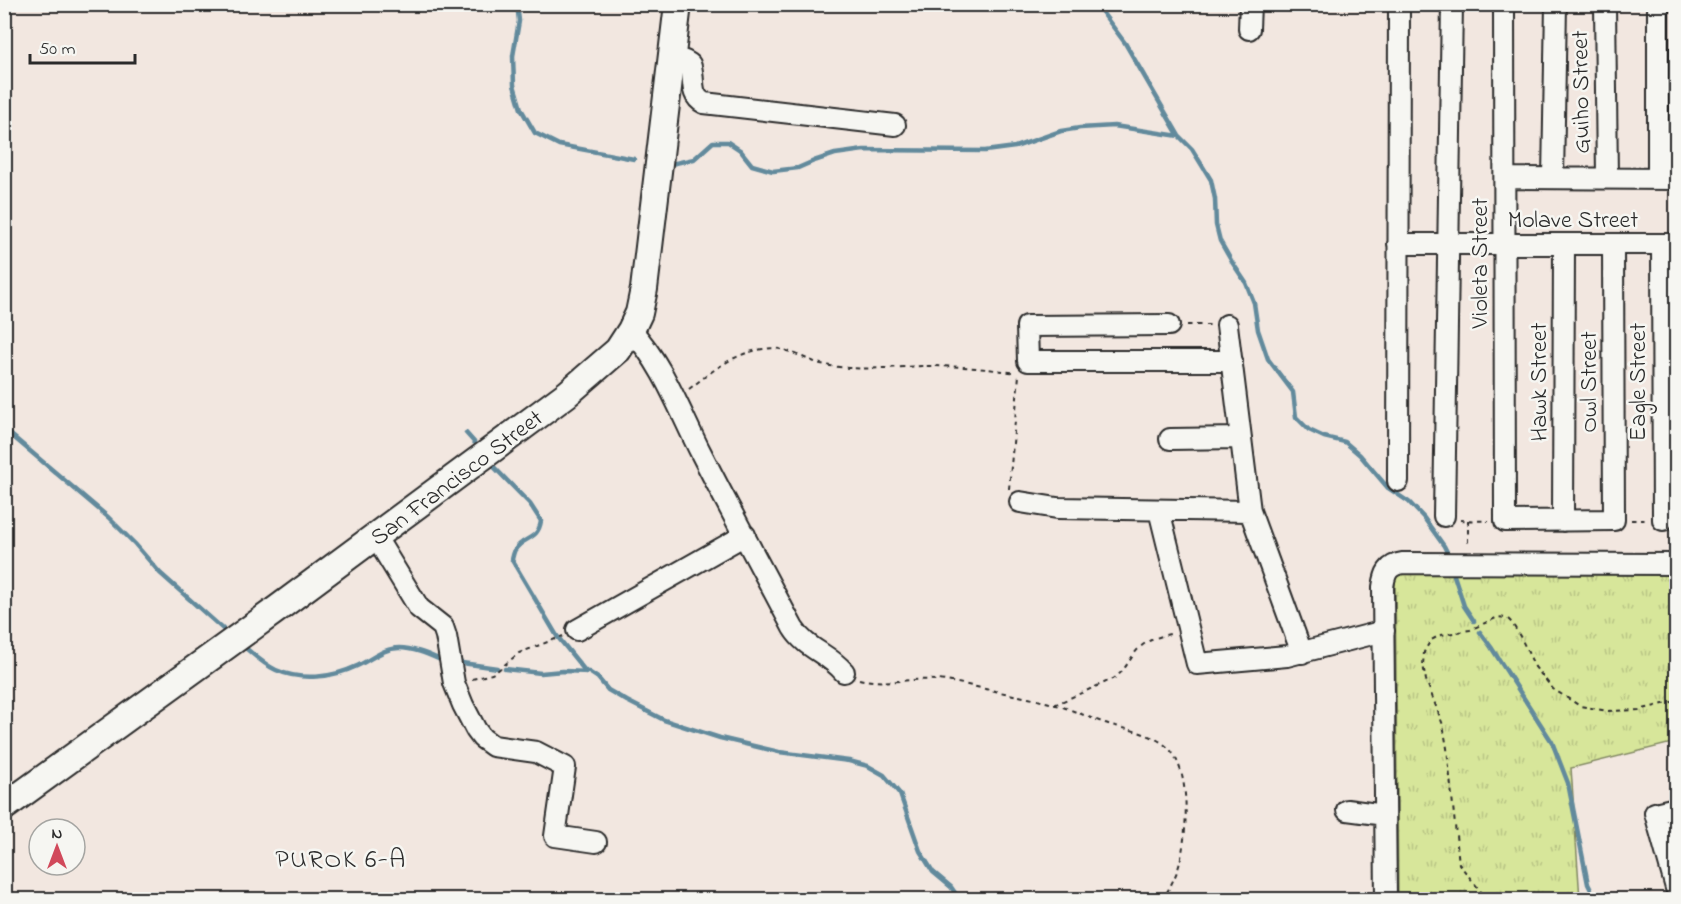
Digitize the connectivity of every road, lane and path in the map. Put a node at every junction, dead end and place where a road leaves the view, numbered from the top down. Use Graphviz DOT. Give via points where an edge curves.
graph roads {
  1 [pos="678,4"];
  2 [pos="1250,4"];
  3 [pos="1399,4"];
  4 [pos="1452,4"];
  5 [pos="1504,4"];
  6 [pos="1556,4"];
  7 [pos="1605,4"];
  8 [pos="1658,4"];
  9 [pos="1250,28"];
  10 [pos="672,57"];
  11 [pos="895,125"];
  12 [pos="1505,178"];
  13 [pos="1553,178"];
  14 [pos="1607,178"];
  15 [pos="1667,179"];
  16 [pos="1398,244"];
  17 [pos="1448,244"];
  18 [pos="1505,244"];
  19 [pos="1564,244"];
  20 [pos="1613,244"];
  21 [pos="1670,244"];
  22 [pos="1169,325"];
  23 [pos="1227,325"];
  24 [pos="631,330"];
  25 [pos="1232,361"];
  26 [pos="675,400"];
  27 [pos="1241,438"];
  28 [pos="1170,439"];
  29 [pos="1398,481"];
  30 [pos="1020,502"];
  31 [pos="1159,510"];
  32 [pos="1250,511"];
  33 [pos="1444,516"];
  34 [pos="1468,520"];
  35 [pos="1663,520"];
  36 [pos="1505,521"];
  37 [pos="1563,521"];
  38 [pos="745,535"];
  39 [pos="375,536"];
  40 [pos="1468,563"];
  41 [pos="1677,564"];
  42 [pos="1188,629"];
  43 [pos="577,630"];
  44 [pos="1384,631"];
  45 [pos="1302,653"];
  46 [pos="844,672"];
  47 [pos="454,683"];
  48 [pos="1677,701"];
  49 [pos="1054,705"];
  50 [pos="4,807"];
  51 [pos="1677,808"];
  52 [pos="1347,810"];
  53 [pos="1385,815"];
  54 [pos="596,842"];
  55 [pos="1677,888"];
  56 [pos="1163,900"];
  57 [pos="1386,900"];
  58 [pos="1490,900"];
  1 -- 10 [label="main road, San Francisco Street"];
  2 -- 9 [label="street"];
  3 -- 16 [label="street"];
  4 -- 17 [label="street"];
  5 -- 12 [label="street, Violeta Street"];
  6 -- 13 [label="street"];
  7 -- 14 [label="street, Guiho Street"];
  8 -- 15 [label="street"];
  10 -- 11 [label="street" via="690,64 694,94 704,103"];
  10 -- 24 [label="main road, San Francisco Street" via="644,289"];
  12 -- 13 [label="street"];
  12 -- 18 [label="street, Violeta Street"];
  13 -- 14 [label="street"];
  14 -- 15 [label="street"];
  16 -- 17 [label="street, Molave Street"];
  16 -- 29 [label="street"];
  17 -- 18 [label="street, Molave Street"];
  17 -- 33 [label="street"];
  18 -- 19 [label="street, Molave Street"];
  18 -- 36 [label="street, Violeta Street"];
  19 -- 20 [label="street, Molave Street"];
  19 -- 37 [label="street, Hawk Street"];
  20 -- 21 [label="street, Molave Street"];
  20 -- 37 [label="street, Owl Street" via="1614,520"];
  21 -- 35 [label="street, Eagle Street"];
  22 -- 23 [label="path"];
  22 -- 25 [label="street" via="1027,326 1028,361"];
  23 -- 25 [label="street"];
  24 -- 26 [label="street" via="649,352"];
  24 -- 39 [label="main road, San Francisco Street" via="618,350 567,394"];
  25 -- 27 [label="street"];
  26 -- 30 [label="path" via="724,362 766,348 789,351 837,367 956,366 1019,373 1009,491 1010,497"];
  26 -- 38 [label="street"];
  27 -- 28 [label="street"];
  27 -- 32 [label="street"];
  30 -- 31 [label="street" via="1057,508"];
  31 -- 32 [label="street"];
  31 -- 42 [label="street"];
  32 -- 45 [label="street"];
  33 -- 34 [label="path"];
  34 -- 36 [label="path"];
  34 -- 40 [label="path"];
  36 -- 37 [label="street"];
  38 -- 43 [label="street"];
  38 -- 46 [label="street" via="799,638"];
  39 -- 47 [label="street" via="419,609 442,627"];
  39 -- 50 [label="main road, San Francisco Street"];
  40 -- 41 [label="street"];
  40 -- 44 [label="street" via="1403,563 1389,568 1383,587"];
  42 -- 45 [label="street" via="1197,664"];
  42 -- 49 [label="path" via="1143,644 1113,679"];
  43 -- 47 [label="path" via="519,654 492,674"];
  44 -- 45 [label="street"];
  44 -- 53 [label="street"];
  46 -- 49 [label="path" via="876,681 938,680"];
  47 -- 54 [label="street" via="482,738 493,746 536,752 565,767 555,836"];
  48 -- 58 [label="path" via="1639,710 1608,711 1580,706 1547,682 1507,618 1498,617 1470,630 1431,640 1424,652 1423,665 1448,748 1459,864"];
  49 -- 56 [label="path" via="1162,742 1180,765 1185,795 1184,838 1180,864"];
  51 -- 55 [label="street" via="1655,813"];
  52 -- 53 [label="street"];
  53 -- 57 [label="street"];
}
